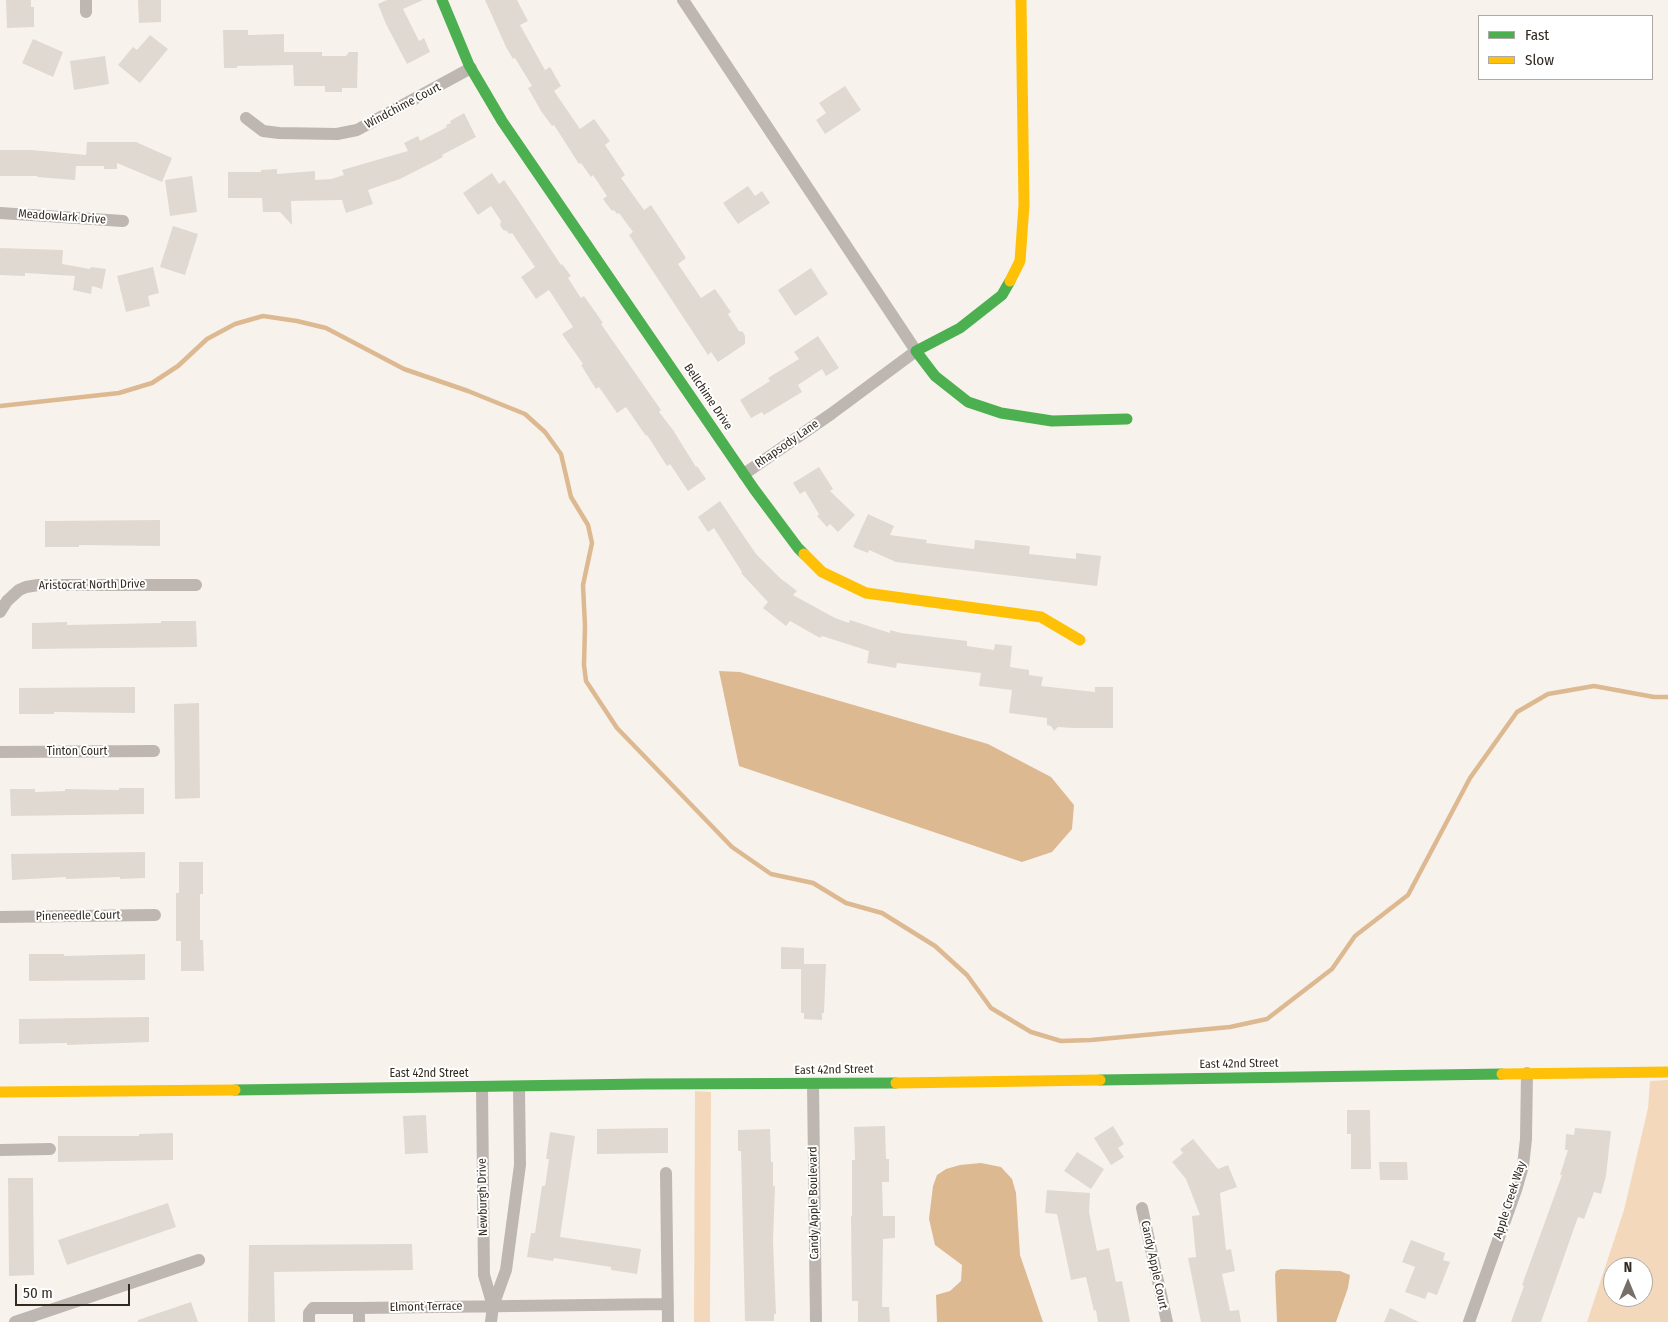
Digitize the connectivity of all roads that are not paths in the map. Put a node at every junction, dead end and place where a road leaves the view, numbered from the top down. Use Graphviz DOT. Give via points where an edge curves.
graph roads {
  1 [pos="442,0"];
  2 [pos="683,0"];
  3 [pos="1021,0"];
  4 [pos="471,68"];
  5 [pos="246,118"];
  6 [pos="0,213"];
  7 [pos="124,221"];
  8 [pos="916,351"];
  9 [pos="1127,419"];
  10 [pos="744,474"];
  11 [pos="196,585"];
  12 [pos="0,612"];
  13 [pos="1080,640"];
  14 [pos="154,751"];
  15 [pos="0,752"];
  16 [pos="155,915"];
  17 [pos="0,917"];
  18 [pos="1668,1072"];
  19 [pos="1527,1073"];
  20 [pos="813,1084"];
  21 [pos="519,1087"];
  22 [pos="482,1088"];
  23 [pos="0,1092"];
  24 [pos="0,1150"];
  25 [pos="50,1150"];
  26 [pos="666,1173"];
  27 [pos="1142,1208"];
  28 [pos="199,1260"];
  29 [pos="668,1304"];
  30 [pos="493,1306"];
  31 [pos="359,1308"];
  32 [pos="15,1322"];
  33 [pos="309,1322"];
  34 [pos="359,1322"];
  35 [pos="491,1322"];
  36 [pos="668,1322"];
  37 [pos="816,1322"];
  38 [pos="1167,1322"];
  39 [pos="1468,1322"];
  1 -- 4 [label="street, Bellchime Drive"];
  2 -- 8 [label="street"];
  3 -- 8 [label="street" via="1024,205 1020,261 1002,295 960,328"];
  4 -- 5 [label="street, Windchime Court" via="357,130 337,134 279,133 263,131"];
  4 -- 10 [label="street, Bellchime Drive" via="502,121"];
  6 -- 7 [label="street, Meadowlark Drive"];
  8 -- 9 [label="street" via="935,376 968,402 985,408 1052,421"];
  8 -- 10 [label="street, Rhapsody Lane"];
  10 -- 13 [label="street, Bellchime Drive" via="798,548 822,572 866,594 1041,617"];
  11 -- 12 [label="street, Aristocrat North Drive" via="38,585 19,590 6,601"];
  14 -- 15 [label="street, Tinton Court"];
  16 -- 17 [label="street, Pineneedle Court"];
  18 -- 19 [label="street, East 42nd Street"];
  19 -- 20 [label="street, East 42nd Street"];
  19 -- 39 [label="street, Apple Creek Way" via="1523,1166"];
  20 -- 21 [label="street, East 42nd Street"];
  20 -- 37 [label="street, Candy Apple Boulevard"];
  21 -- 22 [label="street, East 42nd Street"];
  21 -- 30 [label="street" via="520,1165 506,1270"];
  22 -- 23 [label="street, East 42nd Street"];
  22 -- 30 [label="street, Newburgh Drive" via="484,1275"];
  24 -- 25 [label="street"];
  26 -- 29 [label="street"];
  27 -- 38 [label="street, Candy Apple Court"];
  28 -- 32 [label="street"];
  29 -- 30 [label="street"];
  29 -- 36 [label="street"];
  30 -- 31 [label="street, Elmont Terrace"];
  30 -- 35 [label="street, Newburgh Drive"];
  31 -- 33 [label="street, Elmont Terrace" via="313,1308"];
  31 -- 34 [label="street"];
}
